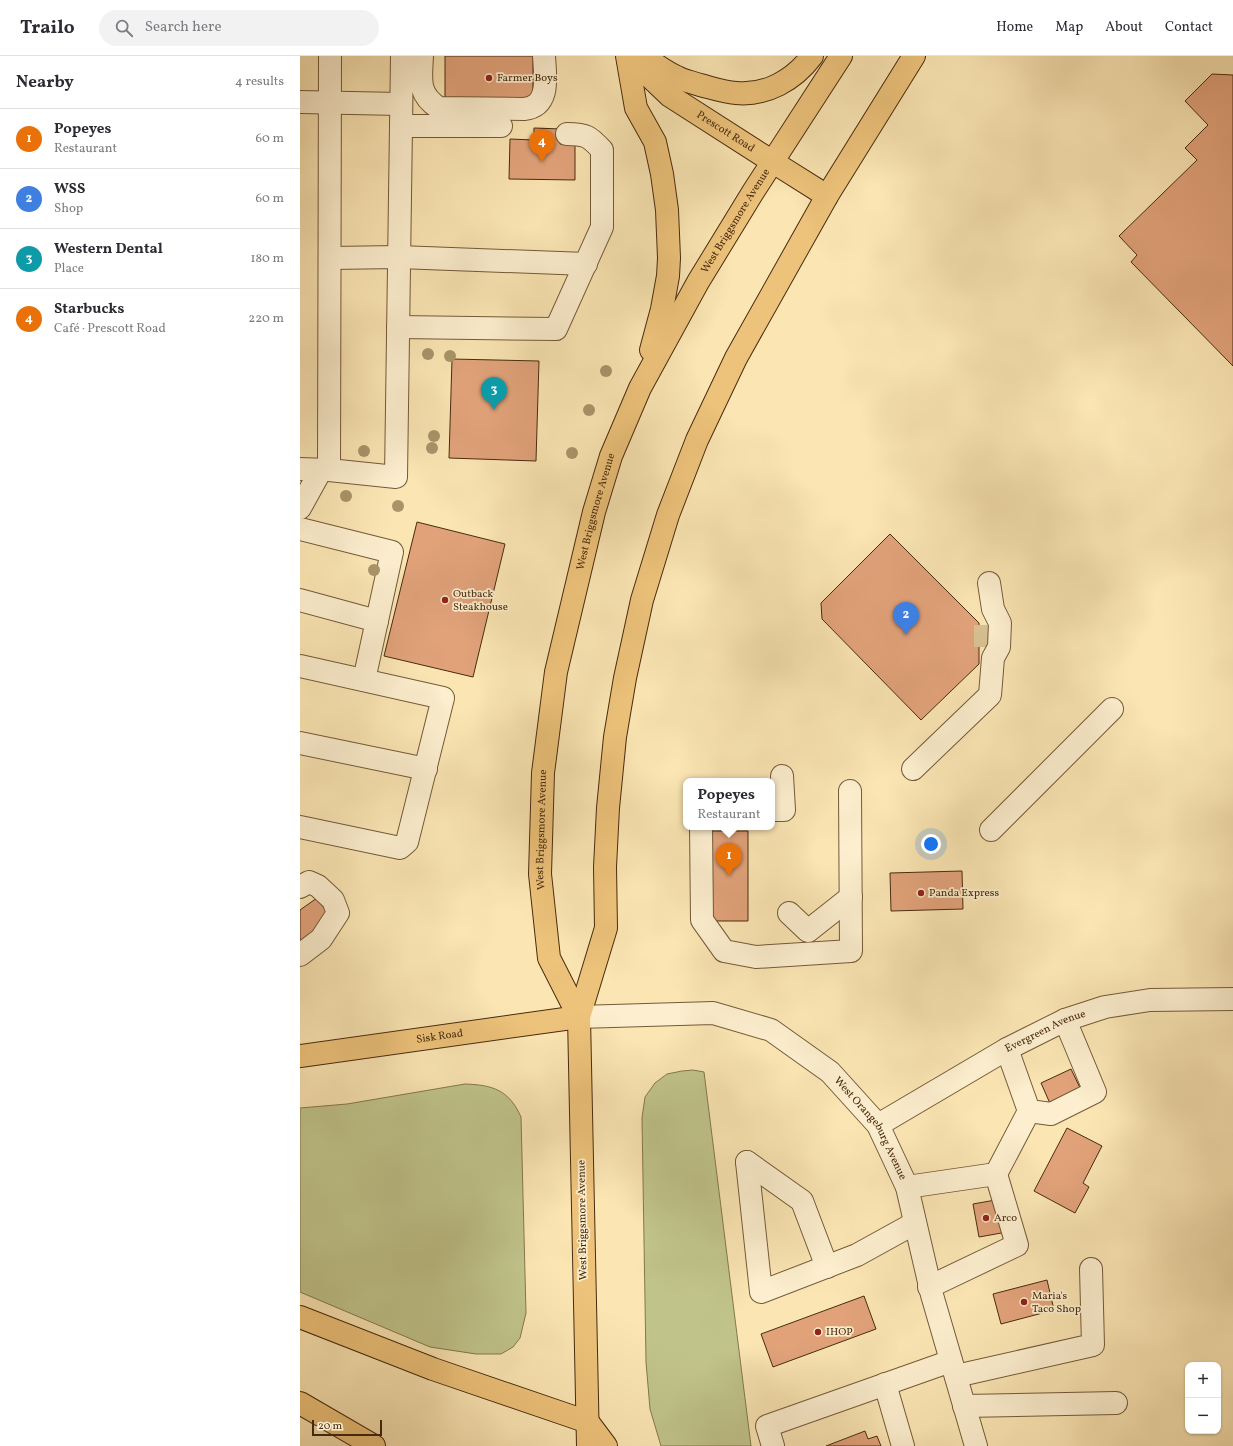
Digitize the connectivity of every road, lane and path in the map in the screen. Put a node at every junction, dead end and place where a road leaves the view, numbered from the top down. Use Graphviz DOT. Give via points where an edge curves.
graph roads {
  1 [pos="330,56"];
  2 [pos="402,56"];
  3 [pos="422,56"];
  4 [pos="544,56"];
  5 [pos="627,56"];
  6 [pos="634,56"];
  7 [pos="643,56"];
  8 [pos="812,56"];
  9 [pos="841,56"];
  10 [pos="914,56"];
  11 [pos="300,102"];
  12 [pos="330,104"];
  13 [pos="401,104"];
  14 [pos="401,126"];
  15 [pos="501,126"];
  16 [pos="567,134"];
  17 [pos="773,162"];
  18 [pos="827,196"];
  19 [pos="399,257"];
  20 [pos="330,258"];
  21 [pos="586,264"];
  22 [pos="398,327"];
  23 [pos="640,388"];
  24 [pos="300,469"];
  25 [pos="325,470"];
  26 [pos="300,508"];
  27 [pos="300,529"];
  28 [pos="989,583"];
  29 [pos="300,600"];
  30 [pos="377,621"];
  31 [pos="300,666"];
  32 [pos="364,680"];
  33 [pos="1112,709"];
  34 [pos="300,743"];
  35 [pos="426,769"];
  36 [pos="913,769"];
  37 [pos="782,776"];
  38 [pos="850,791"];
  39 [pos="775,810"];
  40 [pos="300,827"];
  41 [pos="701,830"];
  42 [pos="991,830"];
  43 [pos="300,887"];
  44 [pos="850,897"];
  45 [pos="789,913"];
  46 [pos="808,931"];
  47 [pos="300,955"];
  48 [pos="775,956"];
  49 [pos="1233,999"];
  50 [pos="579,1017"];
  51 [pos="1065,1020"];
  52 [pos="1007,1049"];
  53 [pos="300,1056"];
  54 [pos="1029,1111"];
  55 [pos="878,1125"];
  56 [pos="996,1174"];
  57 [pos="906,1187"];
  58 [pos="915,1223"];
  59 [pos="827,1267"];
  60 [pos="1091,1269"];
  61 [pos="929,1287"];
  62 [pos="300,1317"];
  63 [pos="953,1369"];
  64 [pos="885,1384"];
  65 [pos="300,1403"];
  66 [pos="1116,1403"];
  67 [pos="964,1406"];
  68 [pos="588,1422"];
  69 [pos="374,1446"];
  70 [pos="588,1446"];
  71 [pos="606,1446"];
  72 [pos="773,1446"];
  73 [pos="903,1446"];
  74 [pos="976,1446"];
  1 -- 12 [label="street"];
  2 -- 13 [label="street"];
  3 -- 4 [label="street" via="421,86 424,95 439,108 524,109 532,108 544,95"];
  5 -- 23 [label="main road" via="636,108 655,142 662,174 669,258 662,309"];
  6 -- 17 [label="main road, Prescott Road" via="649,76 670,96"];
  7 -- 8 [label="main road" via="676,77 736,93 768,89 784,83"];
  9 -- 17 [label="main road, West Briggsmore Avenue"];
  10 -- 18 [label="main road, West Briggsmore Avenue"];
  11 -- 12 [label="street"];
  12 -- 13 [label="street"];
  12 -- 20 [label="street"];
  13 -- 14 [label="street"];
  14 -- 15 [label="street"];
  14 -- 19 [label="street"];
  16 -- 21 [label="street" via="583,134 602,150 602,227"];
  17 -- 18 [label="main road, Prescott Road"];
  17 -- 23 [label="main road, West Briggsmore Avenue" via="698,282"];
  18 -- 50 [label="main road, West Briggsmore Avenue" via="736,358 697,440 668,515 642,600 615,737 608,808 606,928"];
  19 -- 20 [label="street"];
  19 -- 21 [label="street"];
  19 -- 22 [label="street"];
  20 -- 25 [label="street"];
  21 -- 22 [label="street" via="556,329"];
  22 -- 25 [label="street" via="396,477"];
  23 -- 50 [label="main road, West Briggsmore Avenue" via="611,456 594,512 556,672 543,773 540,874 549,958"];
  24 -- 25 [label="street"];
  25 -- 26 [label="street"];
  27 -- 30 [label="street" via="392,552"];
  28 -- 36 [label="street" via="989,617 1000,623 999,647 989,653 990,695"];
  29 -- 30 [label="street"];
  30 -- 32 [label="street"];
  31 -- 32 [label="street"];
  32 -- 35 [label="street" via="443,698"];
  33 -- 42 [label="street"];
  34 -- 35 [label="street"];
  35 -- 40 [label="street" via="408,842 400,848"];
  37 -- 39 [label="street" via="784,810"];
  38 -- 44 [label="street"];
  41 -- 48 [label="street" via="702,920 724,952 756,957"];
  43 -- 47 [label="street" via="309,882 318,886 333,900 338,913 321,939"];
  44 -- 46 [label="street"];
  44 -- 48 [label="street" via="851,952"];
  45 -- 46 [label="street"];
  46 -- 48 [label="street"];
  49 -- 51 [label="street, Evergreen Avenue" via="1150,1000 1105,1007"];
  50 -- 53 [label="main road, Sisk Road"];
  50 -- 55 [label="street, West Orangeburg Avenue" via="713,1013 771,1030 830,1072"];
  50 -- 68 [label="main road, West Briggsmore Avenue"];
  51 -- 52 [label="street, Evergreen Avenue"];
  51 -- 54 [label="street" via="1095,1092 1051,1114"];
  52 -- 54 [label="street"];
  52 -- 55 [label="street, Evergreen Avenue"];
  54 -- 56 [label="street"];
  55 -- 57 [label="street, West Orangeburg Avenue"];
  56 -- 57 [label="street"];
  56 -- 61 [label="street" via="1017,1245"];
  57 -- 58 [label="street, West Orangeburg Avenue"];
  58 -- 59 [label="street" via="857,1255"];
  58 -- 61 [label="street, West Orangeburg Avenue"];
  59 -- 59 [label="street" via="802,1201 747,1162 761,1292"];
  60 -- 63 [label="street" via="1093,1345"];
  61 -- 63 [label="street, West Orangeburg Avenue"];
  62 -- 68 [label="main road" via="433,1370"];
  63 -- 64 [label="street"];
  63 -- 67 [label="street, West Orangeburg Avenue"];
  64 -- 72 [label="street" via="767,1426"];
  64 -- 73 [label="street"];
  65 -- 69 [label="main road"];
  66 -- 67 [label="street"];
  67 -- 74 [label="street, West Orangeburg Avenue"];
  68 -- 70 [label="main road, West Briggsmore Avenue"];
  68 -- 71 [label="main road"];
}
